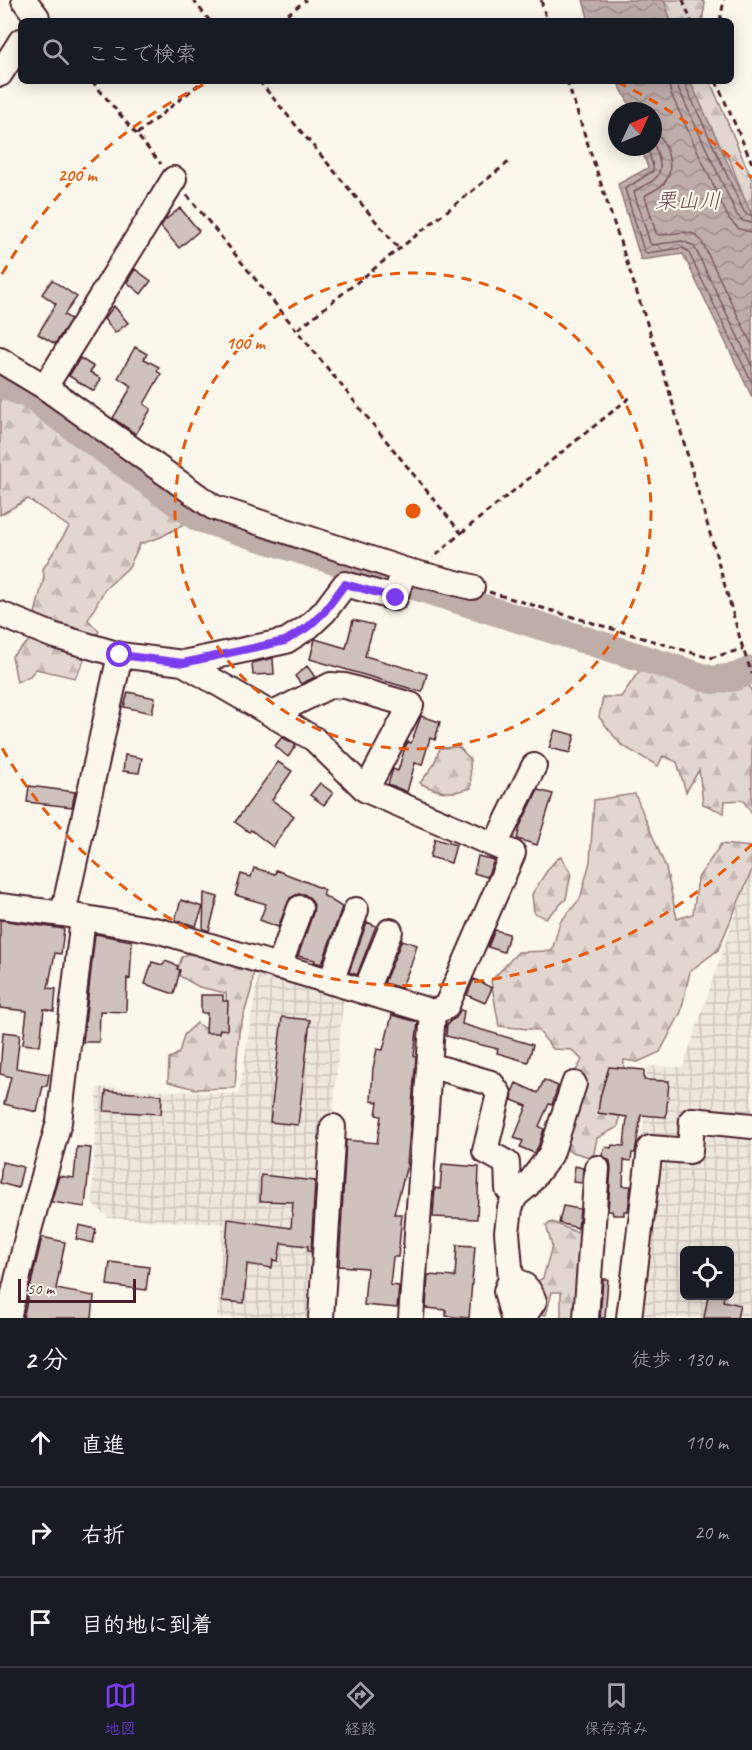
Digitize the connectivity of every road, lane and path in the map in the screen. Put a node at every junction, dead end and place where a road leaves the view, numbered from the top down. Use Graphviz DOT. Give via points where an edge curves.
graph roads {
  1 [pos="24,0"];
  2 [pos="193,0"];
  3 [pos="306,0"];
  4 [pos="541,0"];
  5 [pos="682,0"];
  6 [pos="724,0"];
  7 [pos="36,18"];
  8 [pos="208,18"];
  9 [pos="283,18"];
  10 [pos="547,18"];
  11 [pos="690,18"];
  12 [pos="721,18"];
  13 [pos="18,46"];
  14 [pos="0,74"];
  15 [pos="95,84"];
  16 [pos="199,84"];
  17 [pos="262,84"];
  18 [pos="568,84"];
  19 [pos="717,84"];
  20 [pos="137,134"];
  21 [pos="510,161"];
  22 [pos="752,163"];
  23 [pos="174,179"];
  24 [pos="399,249"];
  25 [pos="298,329"];
  26 [pos="0,360"];
  27 [pos="45,387"];
  28 [pos="633,395"];
  29 [pos="461,533"];
  30 [pos="410,572"];
  31 [pos="472,587"];
  32 [pos="0,614"];
  33 [pos="743,649"];
  34 [pos="120,655"];
  35 [pos="183,663"];
  36 [pos="752,674"];
  37 [pos="273,714"];
  38 [pos="534,766"];
  39 [pos="366,790"];
  40 [pos="495,845"];
  41 [pos="0,906"];
  42 [pos="300,908"];
  43 [pos="356,910"];
  44 [pos="73,916"];
  45 [pos="390,931"];
  46 [pos="279,967"];
  47 [pos="331,982"];
  48 [pos="365,992"];
  49 [pos="433,1012"];
  50 [pos="429,1065"];
  51 [pos="574,1084"];
  52 [pos="752,1126"];
  53 [pos="333,1127"];
  54 [pos="507,1163"];
  55 [pos="597,1168"];
  56 [pos="537,1173"];
  57 [pos="515,1196"];
  58 [pos="510,1279"];
  59 [pos="8,1318"];
  60 [pos="321,1318"];
  61 [pos="411,1318"];
  62 [pos="513,1318"];
  63 [pos="523,1318"];
  64 [pos="586,1318"];
  65 [pos="629,1318"];
  1 -- 7 [label="street"];
  2 -- 8 [label="path"];
  3 -- 9 [label="path"];
  4 -- 10 [label="path"];
  5 -- 11 [label="path"];
  6 -- 12 [label="path"];
  13 -- 14 [label="street"];
  15 -- 20 [label="path"];
  16 -- 20 [label="path"];
  17 -- 24 [label="path"];
  18 -- 33 [label="path" via="668,387"];
  19 -- 22 [label="path"];
  20 -- 23 [label="path"];
  21 -- 24 [label="path"];
  23 -- 25 [label="path"];
  23 -- 27 [label="street"];
  24 -- 25 [label="path"];
  25 -- 29 [label="path"];
  26 -- 27 [label="street"];
  27 -- 30 [label="street" via="213,507"];
  28 -- 29 [label="path"];
  29 -- 30 [label="path"];
  30 -- 31 [label="street"];
  30 -- 35 [label="street" via="396,598 345,584 324,612 285,641"];
  31 -- 33 [label="path" via="710,658"];
  32 -- 34 [label="street" via="52,635"];
  33 -- 36 [label="path"];
  34 -- 35 [label="street"];
  34 -- 44 [label="street"];
  35 -- 37 [label="street"];
  37 -- 39 [label="street" via="314,739"];
  37 -- 39 [label="street" via="332,685 411,705"];
  38 -- 40 [label="street"];
  39 -- 40 [label="street"];
  40 -- 49 [label="street" via="513,852 446,1007"];
  41 -- 44 [label="street"];
  42 -- 46 [label="street"];
  43 -- 47 [label="street"];
  44 -- 46 [label="street" via="160,931"];
  44 -- 59 [label="street" via="59,1122"];
  45 -- 48 [label="street"];
  46 -- 47 [label="street"];
  47 -- 48 [label="street"];
  48 -- 49 [label="street"];
  49 -- 50 [label="street"];
  50 -- 54 [label="street" via="491,1083 499,1094 485,1150"];
  50 -- 61 [label="street"];
  51 -- 56 [label="street" via="552,1154"];
  52 -- 65 [label="street" via="692,1120 690,1151 650,1148"];
  53 -- 60 [label="street"];
  54 -- 56 [label="street" via="514,1161"];
  54 -- 57 [label="street" via="508,1189"];
  55 -- 64 [label="street"];
  56 -- 57 [label="street"];
  57 -- 58 [label="street" via="507,1232"];
  58 -- 62 [label="street" via="506,1291"];
  58 -- 63 [label="street" via="520,1281 530,1290 534,1301"];
}
